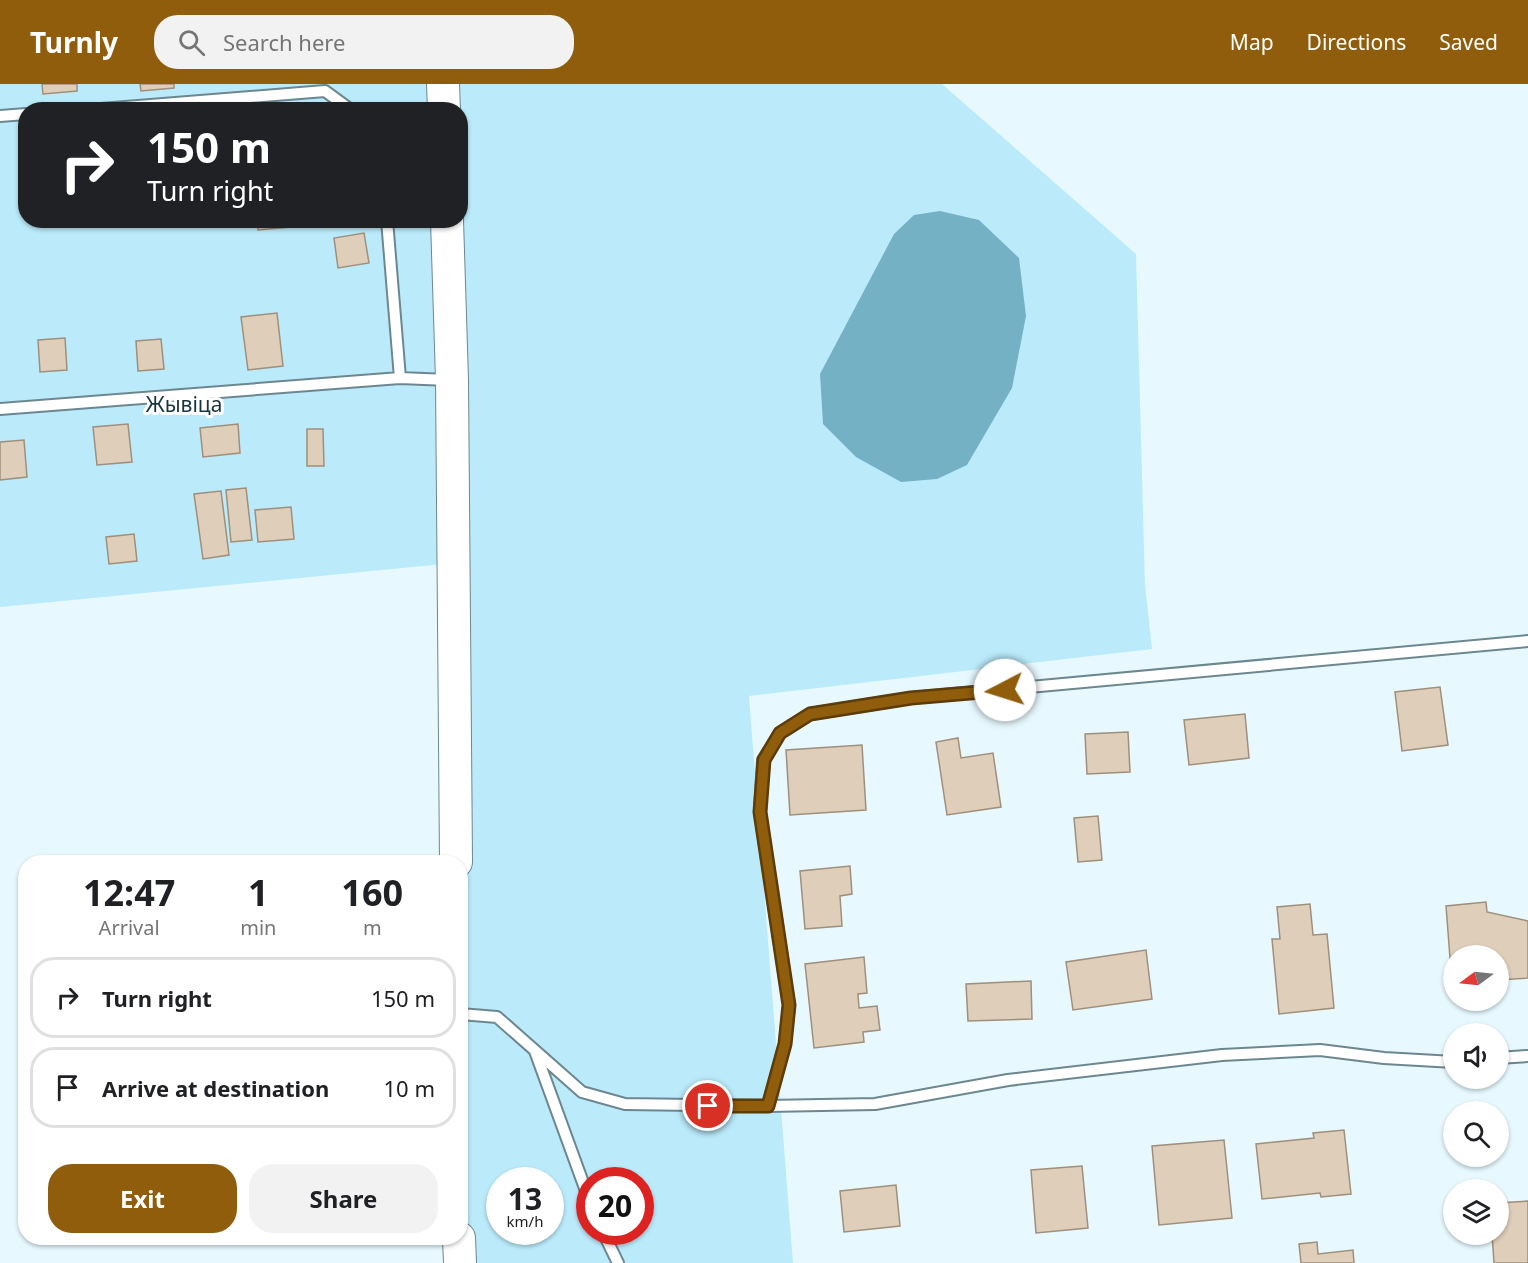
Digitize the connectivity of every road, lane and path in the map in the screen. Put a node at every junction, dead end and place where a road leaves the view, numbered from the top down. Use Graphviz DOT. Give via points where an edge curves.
graph roads {
  1 [pos="443,84"];
  2 [pos="188,102"];
  3 [pos="340,102"];
  4 [pos="444,102"];
  5 [pos="18,115"];
  6 [pos="0,116"];
  7 [pos="388,228"];
  8 [pos="447,228"];
  9 [pos="400,378"];
  10 [pos="452,380"];
  11 [pos="0,410"];
  12 [pos="1528,641"];
  13 [pos="456,855"];
  14 [pos="468,1015"];
  15 [pos="534,1048"];
  16 [pos="1528,1056"];
  17 [pos="1509,1057"];
  18 [pos="1443,1061"];
  19 [pos="768,1106"];
  20 [pos="577,1167"];
  21 [pos="459,1245"];
  22 [pos="609,1245"];
  23 [pos="460,1263"];
  24 [pos="618,1263"];
  1 -- 4 [label="street"];
  2 -- 3 [label="lane" via="325,91"];
  5 -- 6 [label="lane"];
  7 -- 9 [label="lane"];
  8 -- 10 [label="street"];
  9 -- 10 [label="lane"];
  9 -- 11 [label="lane"];
  10 -- 13 [label="street"];
  12 -- 19 [label="lane" via="911,698 810,714 780,733 764,760 760,812 789,1005 785,1044"];
  14 -- 15 [label="lane" via="497,1017"];
  15 -- 19 [label="lane" via="582,1092 625,1104"];
  15 -- 20 [label="lane"];
  16 -- 17 [label="lane"];
  18 -- 19 [label="lane" via="1320,1050 1222,1055 1008,1080 875,1104"];
  21 -- 23 [label="street"];
  22 -- 24 [label="lane"];
}
